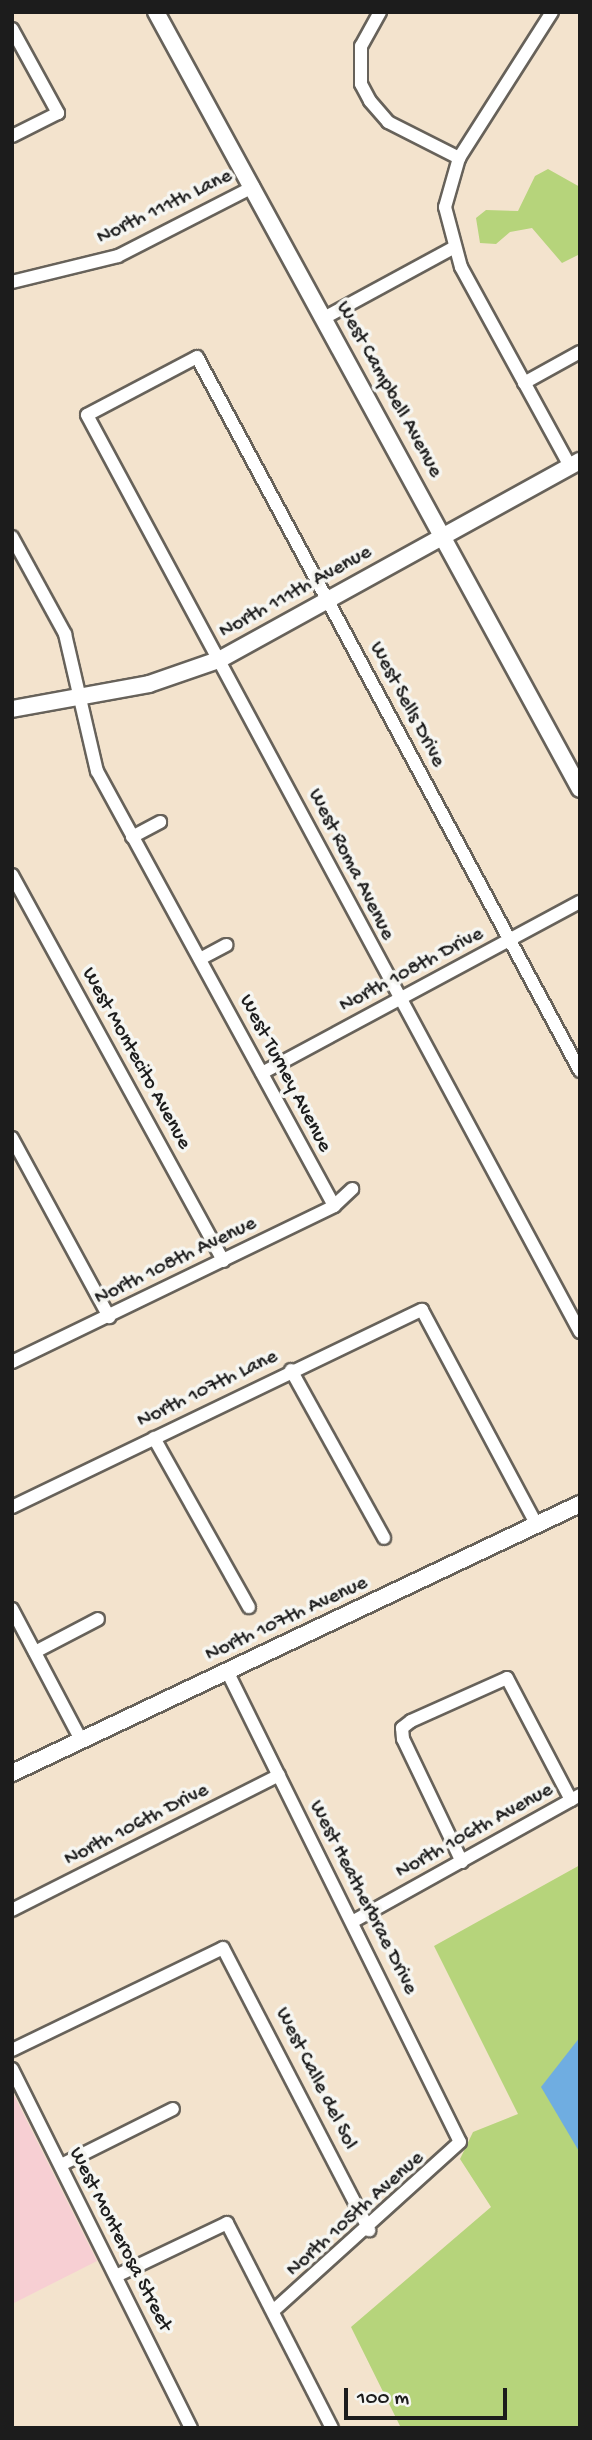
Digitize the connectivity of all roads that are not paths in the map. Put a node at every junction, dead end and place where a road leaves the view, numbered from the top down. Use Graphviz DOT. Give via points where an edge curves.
graph roads {
  1 [pos="156,12"];
  2 [pos="380,12"];
  3 [pos="552,12"];
  4 [pos="12,29"];
  5 [pos="12,136"];
  6 [pos="460,158"];
  7 [pos="253,187"];
  8 [pos="453,248"];
  9 [pos="12,282"];
  10 [pos="324,318"];
  11 [pos="580,352"];
  12 [pos="197,357"];
  13 [pos="524,383"];
  14 [pos="575,463"];
  15 [pos="444,536"];
  16 [pos="12,537"];
  17 [pos="328,600"];
  18 [pos="220,659"];
  19 [pos="80,699"];
  20 [pos="12,709"];
  21 [pos="580,789"];
  22 [pos="160,822"];
  23 [pos="132,837"];
  24 [pos="12,875"];
  25 [pos="580,902"];
  26 [pos="508,941"];
  27 [pos="226,946"];
  28 [pos="200,960"];
  29 [pos="398,1000"];
  30 [pos="580,1071"];
  31 [pos="262,1073"];
  32 [pos="12,1138"];
  33 [pos="352,1189"];
  34 [pos="334,1206"];
  35 [pos="223,1261"];
  36 [pos="109,1317"];
  37 [pos="580,1332"];
  38 [pos="12,1362"];
  39 [pos="291,1370"];
  40 [pos="154,1438"];
  41 [pos="580,1504"];
  42 [pos="12,1507"];
  43 [pos="537,1525"];
  44 [pos="384,1538"];
  45 [pos="249,1607"];
  46 [pos="12,1609"];
  47 [pos="98,1619"];
  48 [pos="35,1652"];
  49 [pos="228,1671"];
  50 [pos="81,1740"];
  51 [pos="12,1773"];
  52 [pos="279,1775"];
  53 [pos="575,1798"];
  54 [pos="462,1862"];
  55 [pos="12,1910"];
  56 [pos="352,1922"];
  57 [pos="12,2050"];
  58 [pos="12,2069"];
  59 [pos="173,2109"];
  60 [pos="460,2142"];
  61 [pos="61,2165"];
  62 [pos="369,2230"];
  63 [pos="116,2276"];
  64 [pos="273,2311"];
  65 [pos="191,2428"];
  66 [pos="332,2428"];
  1 -- 7 [label="street, West Campbell Avenue"];
  2 -- 6 [label="street" via="360,46 361,84 388,122"];
  3 -- 6 [label="street"];
  4 -- 5 [label="street" via="58,113"];
  6 -- 8 [label="street" via="448,188"];
  7 -- 9 [label="street, North 111th Lane" via="118,256"];
  7 -- 10 [label="street, West Campbell Avenue"];
  8 -- 10 [label="street"];
  8 -- 13 [label="street"];
  10 -- 15 [label="street, West Campbell Avenue"];
  11 -- 13 [label="street"];
  12 -- 17 [label="street, West Sells Drive"];
  12 -- 18 [label="street, West Roma Avenue" via="87,415"];
  13 -- 14 [label="street"];
  14 -- 15 [label="street, North 111th Avenue"];
  15 -- 17 [label="street, North 111th Avenue"];
  15 -- 21 [label="street, West Campbell Avenue"];
  16 -- 19 [label="street, West Turney Avenue" via="65,634"];
  17 -- 18 [label="street, North 111th Avenue"];
  17 -- 26 [label="street, West Sells Drive"];
  18 -- 19 [label="street, North 111th Avenue" via="177,677"];
  18 -- 29 [label="street, West Roma Avenue"];
  19 -- 20 [label="street, North 111th Avenue"];
  19 -- 23 [label="street, West Turney Avenue" via="96,771"];
  22 -- 23 [label="street"];
  23 -- 28 [label="street, West Turney Avenue"];
  24 -- 35 [label="street, West Montecito Avenue"];
  25 -- 26 [label="street, North 108th Drive"];
  26 -- 29 [label="street, North 108th Drive"];
  26 -- 30 [label="street, West Sells Drive"];
  27 -- 28 [label="street"];
  28 -- 31 [label="street, West Turney Avenue"];
  29 -- 31 [label="street, North 108th Drive"];
  29 -- 37 [label="street, West Roma Avenue"];
  31 -- 34 [label="street, West Turney Avenue"];
  32 -- 36 [label="street"];
  33 -- 34 [label="street, North 108th Avenue"];
  34 -- 35 [label="street, North 108th Avenue"];
  35 -- 36 [label="street, North 108th Avenue"];
  36 -- 38 [label="street, North 108th Avenue"];
  39 -- 40 [label="street, North 107th Lane"];
  39 -- 43 [label="street, North 107th Lane" via="422,1310"];
  39 -- 44 [label="street"];
  40 -- 42 [label="street, North 107th Lane"];
  40 -- 45 [label="street"];
  41 -- 43 [label="street, North 107th Avenue"];
  43 -- 49 [label="street, North 107th Avenue"];
  46 -- 48 [label="street"];
  47 -- 48 [label="street"];
  48 -- 50 [label="street"];
  49 -- 50 [label="street, North 107th Avenue"];
  49 -- 52 [label="street, West Heatherbrae Drive"];
  50 -- 51 [label="street, North 107th Avenue"];
  52 -- 55 [label="street, North 106th Drive"];
  52 -- 56 [label="street, West Heatherbrae Drive"];
  53 -- 54 [label="street, North 106th Avenue"];
  53 -- 54 [label="street" via="507,1678 402,1728"];
  54 -- 56 [label="street, North 106th Avenue"];
  56 -- 60 [label="street, West Heatherbrae Drive"];
  57 -- 62 [label="street, West Calle del Sol" via="223,1948"];
  58 -- 61 [label="street, West Monterosa Street"];
  59 -- 61 [label="street"];
  60 -- 62 [label="street, North 105th Avenue"];
  61 -- 63 [label="street, West Monterosa Street"];
  62 -- 64 [label="street, North 105th Avenue"];
  63 -- 64 [label="street" via="227,2223"];
  63 -- 65 [label="street, West Monterosa Street"];
  64 -- 66 [label="street"];
}
